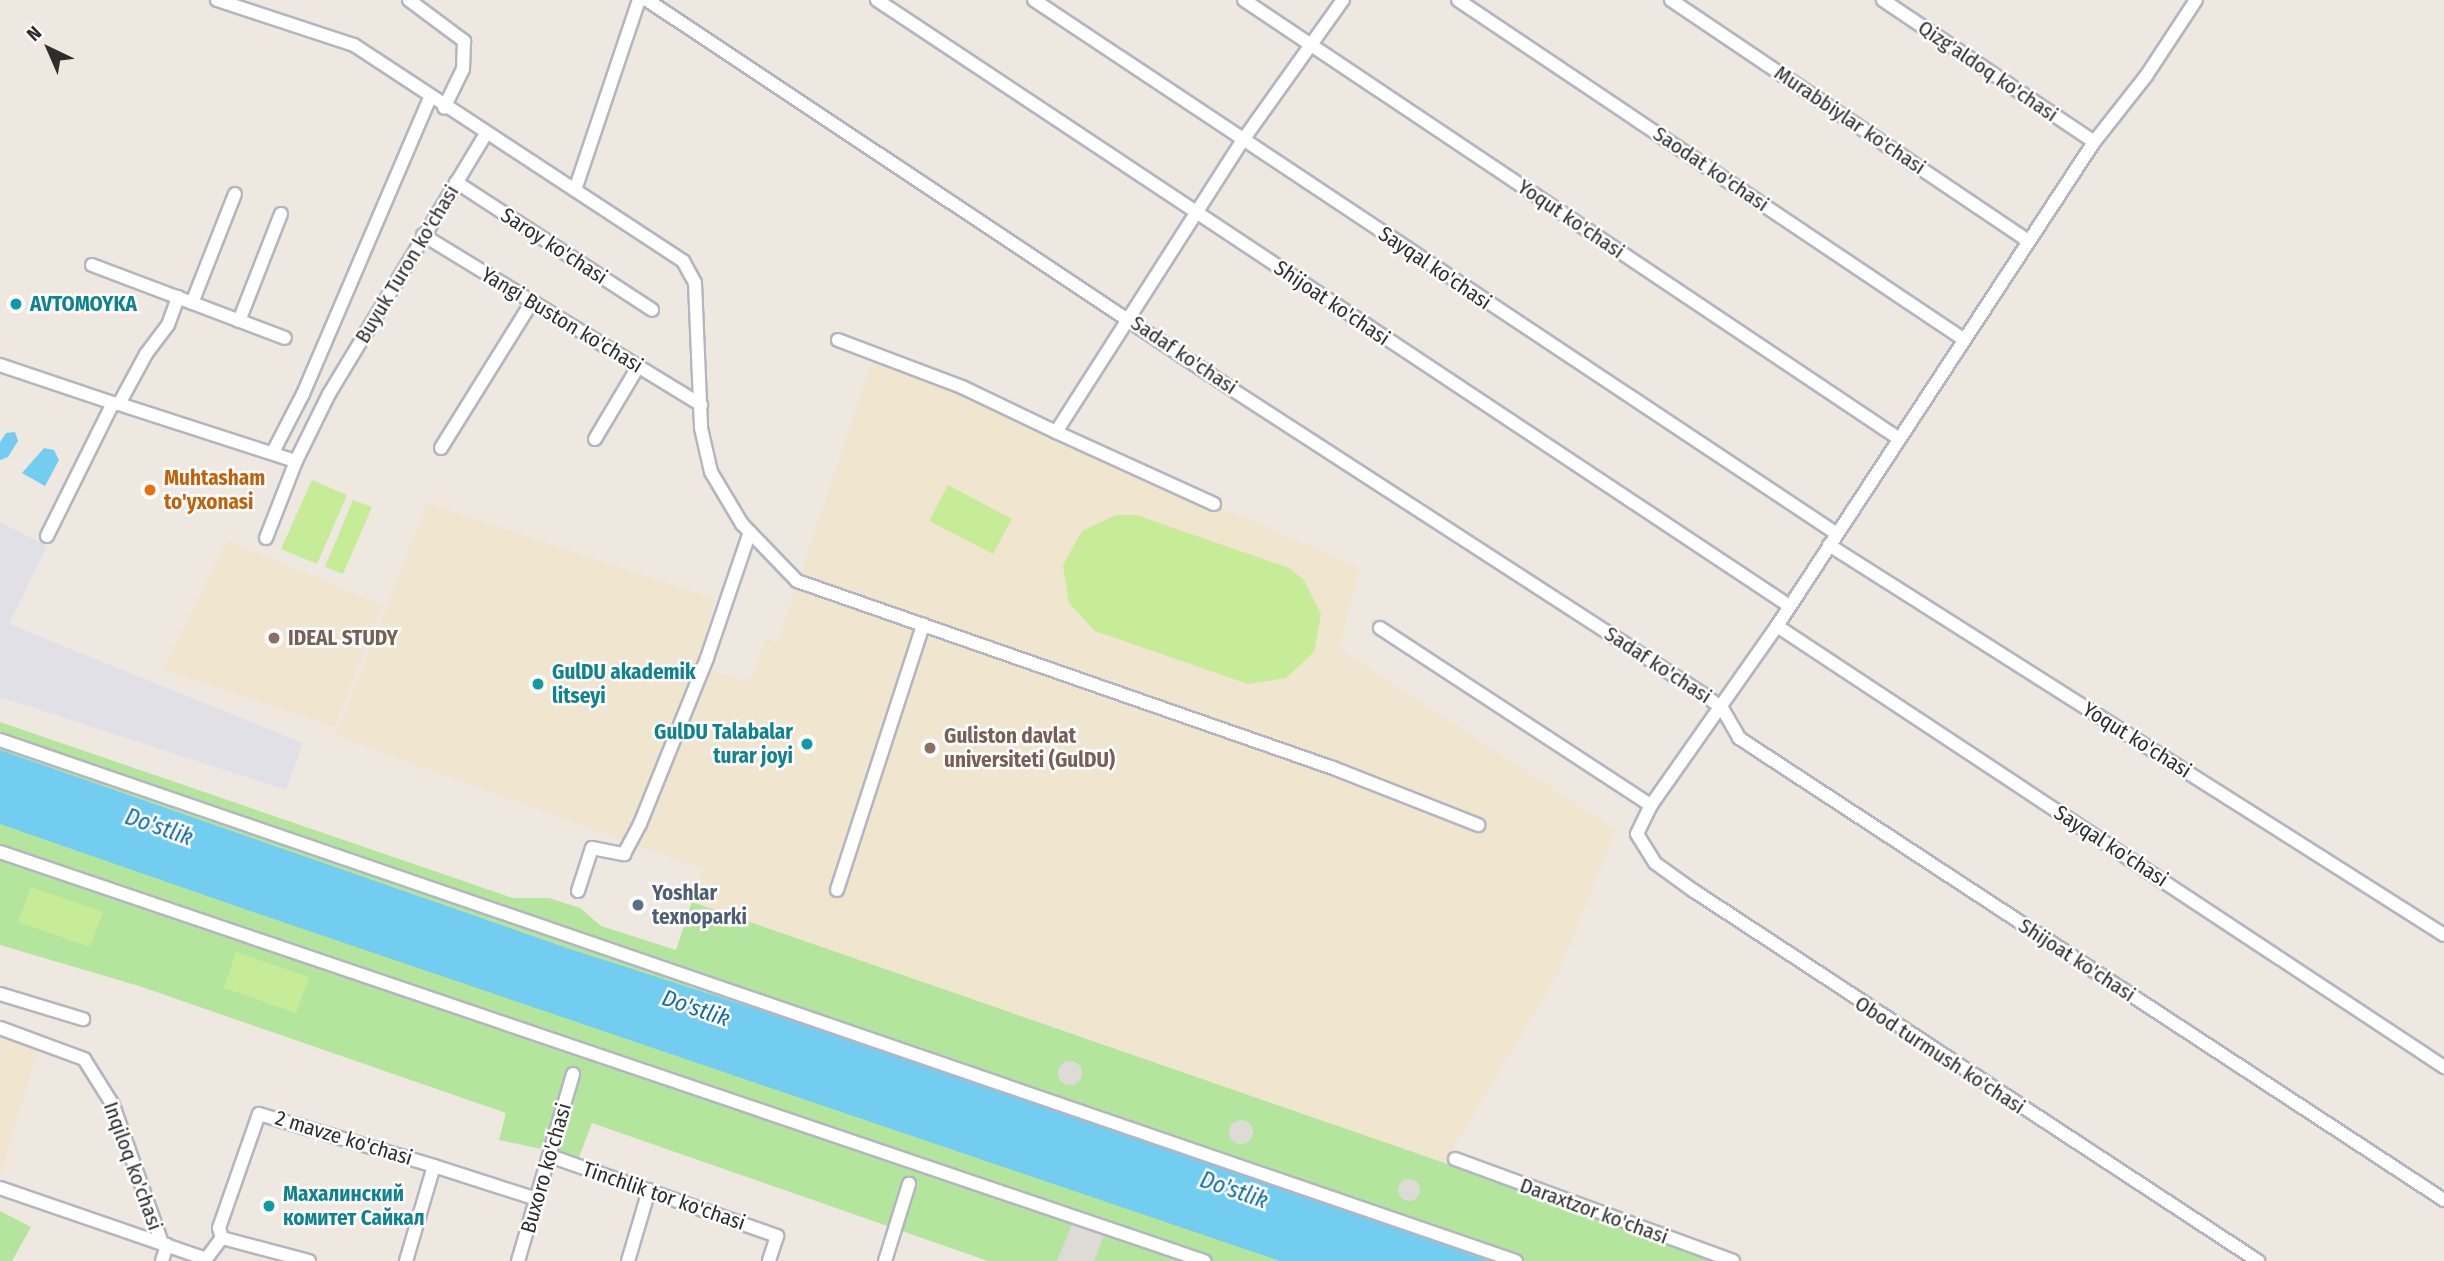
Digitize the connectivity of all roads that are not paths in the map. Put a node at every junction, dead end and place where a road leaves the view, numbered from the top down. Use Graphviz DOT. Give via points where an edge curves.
graph roads {
  1 [pos="217,0"];
  2 [pos="409,0"];
  3 [pos="639,0"];
  4 [pos="647,0"];
  5 [pos="877,0"];
  6 [pos="1034,0"];
  7 [pos="1244,0"];
  8 [pos="1343,0"];
  9 [pos="1458,0"];
  10 [pos="1671,0"];
  11 [pos="1882,0"];
  12 [pos="2196,0"];
  13 [pos="1311,45"];
  14 [pos="430,97"];
  15 [pos="444,108"];
  16 [pos="486,134"];
  17 [pos="1243,140"];
  18 [pos="2094,142"];
  19 [pos="456,182"];
  20 [pos="575,190"];
  21 [pos="235,194"];
  22 [pos="1197,212"];
  23 [pos="281,214"];
  24 [pos="422,235"];
  25 [pos="2028,241"];
  26 [pos="92,265"];
  27 [pos="178,297"];
  28 [pos="532,302"];
  29 [pos="192,303"];
  30 [pos="652,310"];
  31 [pos="1129,318"];
  32 [pos="239,321"];
  33 [pos="285,338"];
  34 [pos="1963,339"];
  35 [pos="838,340"];
  36 [pos="0,365"];
  37 [pos="638,367"];
  38 [pos="116,404"];
  39 [pos="701,405"];
  40 [pos="1056,432"];
  41 [pos="1898,438"];
  42 [pos="595,439"];
  43 [pos="441,448"];
  44 [pos="273,452"];
  45 [pos="296,461"];
  46 [pos="1214,504"];
  47 [pos="750,532"];
  48 [pos="47,536"];
  49 [pos="267,538"];
  50 [pos="1833,539"];
  51 [pos="1788,605"];
  52 [pos="923,625"];
  53 [pos="1777,626"];
  54 [pos="1380,628"];
  55 [pos="1722,708"];
  56 [pos="0,740"];
  57 [pos="1651,805"];
  58 [pos="1478,825"];
  59 [pos="0,852"];
  60 [pos="837,890"];
  61 [pos="578,891"];
  62 [pos="2444,935"];
  63 [pos="0,994"];
  64 [pos="83,1019"];
  65 [pos="0,1028"];
  66 [pos="2444,1067"];
  67 [pos="573,1074"];
  68 [pos="550,1156"];
  69 [pos="1455,1159"];
  70 [pos="434,1166"];
  71 [pos="909,1184"];
  72 [pos="0,1188"];
  73 [pos="649,1190"];
  74 [pos="537,1199"];
  75 [pos="2444,1200"];
  76 [pos="222,1238"];
  77 [pos="164,1244"];
  78 [pos="206,1260"];
  79 [pos="162,1261"];
  80 [pos="309,1261"];
  81 [pos="406,1261"];
  82 [pos="518,1261"];
  83 [pos="628,1261"];
  84 [pos="769,1261"];
  85 [pos="885,1261"];
  86 [pos="1204,1261"];
  87 [pos="1516,1261"];
  88 [pos="1733,1261"];
  89 [pos="2258,1261"];
  1 -- 14 [label="street" via="354,45"];
  2 -- 15 [label="street" via="464,41 463,69"];
  3 -- 20 [label="street"];
  4 -- 31 [label="street, Sadaf ko'chasi"];
  5 -- 22 [label="street, Shijoat ko'chasi"];
  6 -- 17 [label="street, Sayqal ko'chasi"];
  7 -- 13 [label="street, Yoqut ko'chasi"];
  8 -- 13 [label="street"];
  9 -- 34 [label="street, Saodat ko'chasi"];
  10 -- 25 [label="street, Murabbiylar ko'chasi"];
  11 -- 18 [label="street, Qizg'aldoq ko'chasi"];
  12 -- 18 [label="street" via="2146,76"];
  13 -- 17 [label="street"];
  13 -- 41 [label="street, Yoqut ko'chasi"];
  14 -- 15 [label="street"];
  14 -- 44 [label="street" via="303,394"];
  15 -- 16 [label="street"];
  16 -- 19 [label="street, Buyuk Turon ko'chasi"];
  16 -- 20 [label="street"];
  17 -- 22 [label="street"];
  17 -- 50 [label="street, Sayqal ko'chasi"];
  18 -- 25 [label="street"];
  19 -- 24 [label="street, Buyuk Turon ko'chasi"];
  19 -- 30 [label="street, Saroy ko'chasi"];
  20 -- 39 [label="street" via="683,261 695,283"];
  21 -- 29 [label="street"];
  22 -- 31 [label="street"];
  22 -- 51 [label="street, Shijoat ko'chasi"];
  23 -- 32 [label="street"];
  24 -- 28 [label="street, Yangi Buston ko'chasi"];
  24 -- 45 [label="street, Buyuk Turon ko'chasi" via="329,394"];
  25 -- 34 [label="street"];
  26 -- 27 [label="street"];
  27 -- 29 [label="street"];
  27 -- 38 [label="street" via="168,325"];
  28 -- 37 [label="street, Yangi Buston ko'chasi"];
  28 -- 43 [label="street"];
  29 -- 32 [label="street"];
  31 -- 40 [label="street"];
  31 -- 55 [label="street, Sadaf ko'chasi"];
  32 -- 33 [label="street"];
  34 -- 41 [label="street"];
  35 -- 40 [label="street" via="962,387"];
  36 -- 38 [label="street"];
  37 -- 39 [label="street, Yangi Buston ko'chasi"];
  37 -- 42 [label="street"];
  38 -- 44 [label="street"];
  38 -- 48 [label="street"];
  39 -- 47 [label="street" via="711,472"];
  40 -- 46 [label="street"];
  41 -- 50 [label="street"];
  44 -- 45 [label="street"];
  45 -- 49 [label="street, Buyuk Turon ko'chasi"];
  47 -- 52 [label="street" via="797,581"];
  47 -- 61 [label="street" via="707,658 640,824 624,854 592,848"];
  50 -- 51 [label="street"];
  50 -- 62 [label="street, Yoqut ko'chasi"];
  51 -- 53 [label="street"];
  52 -- 58 [label="street" via="1336,769"];
  52 -- 60 [label="street"];
  53 -- 55 [label="street"];
  53 -- 66 [label="street, Sayqal ko'chasi"];
  54 -- 57 [label="street"];
  55 -- 57 [label="street"];
  55 -- 75 [label="street, Shijoat ko'chasi" via="1739,738"];
  56 -- 87 [label="street"];
  57 -- 89 [label="street, Obod turmush ko'chasi" via="1637,834 1655,863"];
  59 -- 86 [label="street"];
  63 -- 64 [label="street"];
  65 -- 77 [label="street, Inqiloq ko'chasi" via="84,1059 113,1105"];
  67 -- 68 [label="street, Buxoro ko'chasi"];
  68 -- 73 [label="street, Tinchlik tor ko'chasi"];
  68 -- 74 [label="street, Buxoro ko'chasi"];
  69 -- 88 [label="street, Daraxtzor ko'chasi"];
  70 -- 74 [label="street"];
  70 -- 76 [label="street, 2 mavze ko'chasi" via="259,1114 219,1228"];
  70 -- 81 [label="street"];
  71 -- 85 [label="street"];
  72 -- 77 [label="street"];
  73 -- 83 [label="street"];
  73 -- 84 [label="street, Tinchlik tor ko'chasi" via="777,1236"];
  74 -- 82 [label="street, Buxoro ko'chasi"];
  76 -- 78 [label="street"];
  76 -- 80 [label="street"];
  77 -- 78 [label="street"];
  77 -- 79 [label="street"];
}
